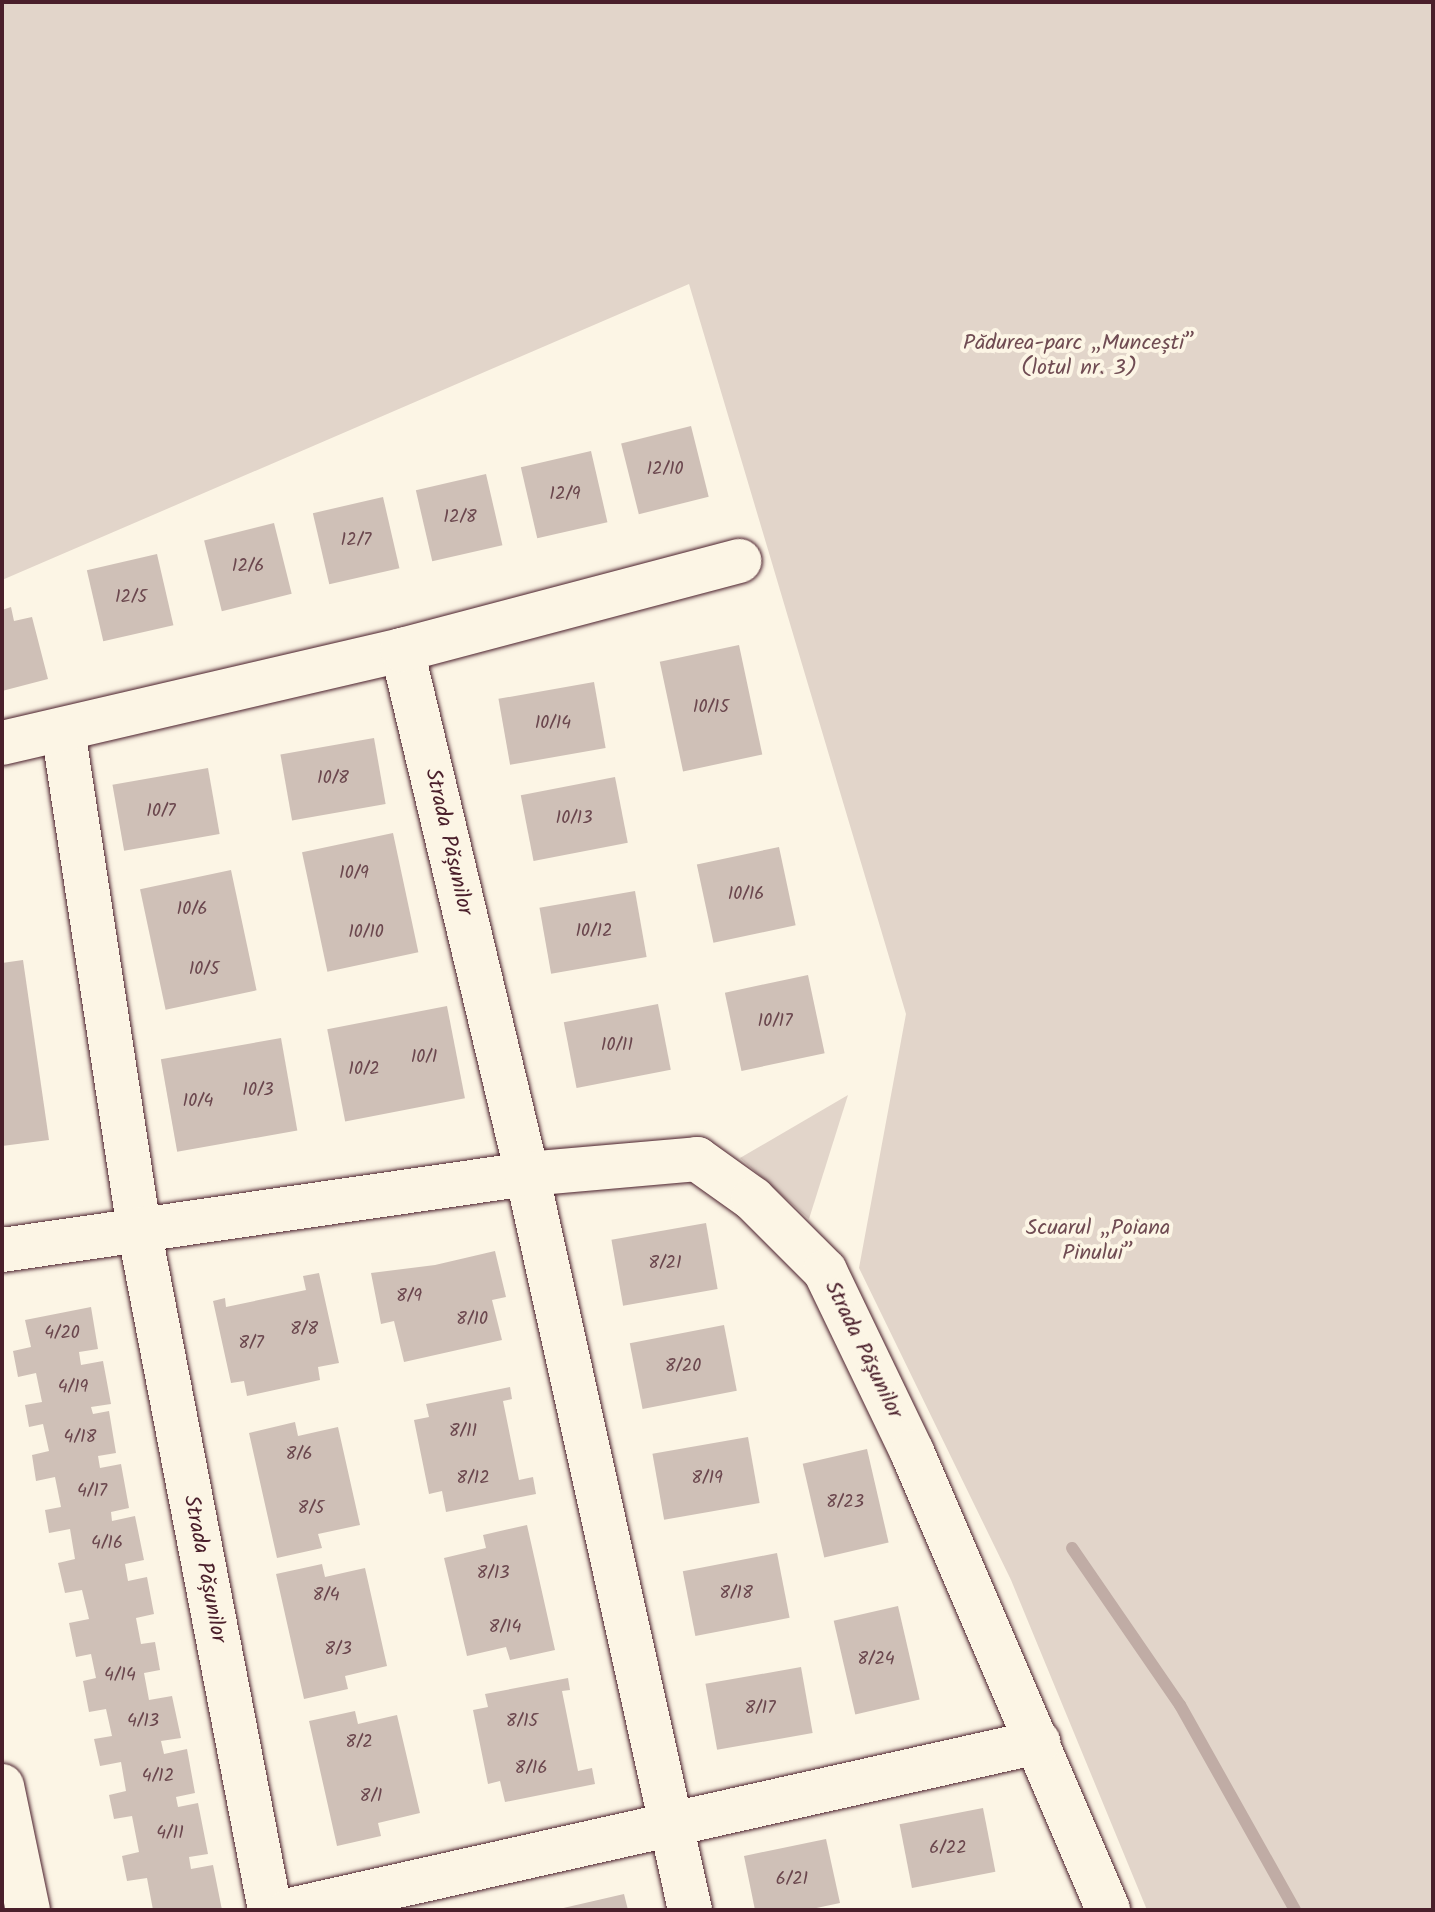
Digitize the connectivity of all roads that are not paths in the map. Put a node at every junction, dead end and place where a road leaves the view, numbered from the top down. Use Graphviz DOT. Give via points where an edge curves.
graph roads {
  1 [pos="739,561"];
  2 [pos="402,650"];
  3 [pos="63,730"];
  4 [pos="2,743"];
  5 [pos="527,1174"];
  6 [pos="139,1229"];
  7 [pos="2,1250"];
  8 [pos="1038,1742"];
  9 [pos="2,1786"];
  10 [pos="671,1826"];
  11 [pos="28,1910"];
  12 [pos="270,1910"];
  13 [pos="290,1910"];
  14 [pos="690,1910"];
  15 [pos="1108,1910"];
  1 -- 2 [label="street"];
  2 -- 3 [label="street"];
  2 -- 5 [label="street, Strada Pășunilor"];
  3 -- 4 [label="street"];
  3 -- 6 [label="street, Strada Pășunilor"];
  5 -- 6 [label="street, Strada Pășunilor"];
  5 -- 8 [label="street, Strada Pășunilor" via="697,1159 753,1199 825,1271 912,1452"];
  5 -- 10 [label="street, Strada Pășunilor"];
  6 -- 7 [label="street, Strada Pășunilor"];
  6 -- 12 [label="street, Strada Pășunilor"];
  8 -- 10 [label="street"];
  8 -- 15 [label="street, Strada Pășunilor"];
  9 -- 11 [label="street"];
  10 -- 13 [label="street"];
  10 -- 14 [label="street, Strada Pășunilor"];
}
